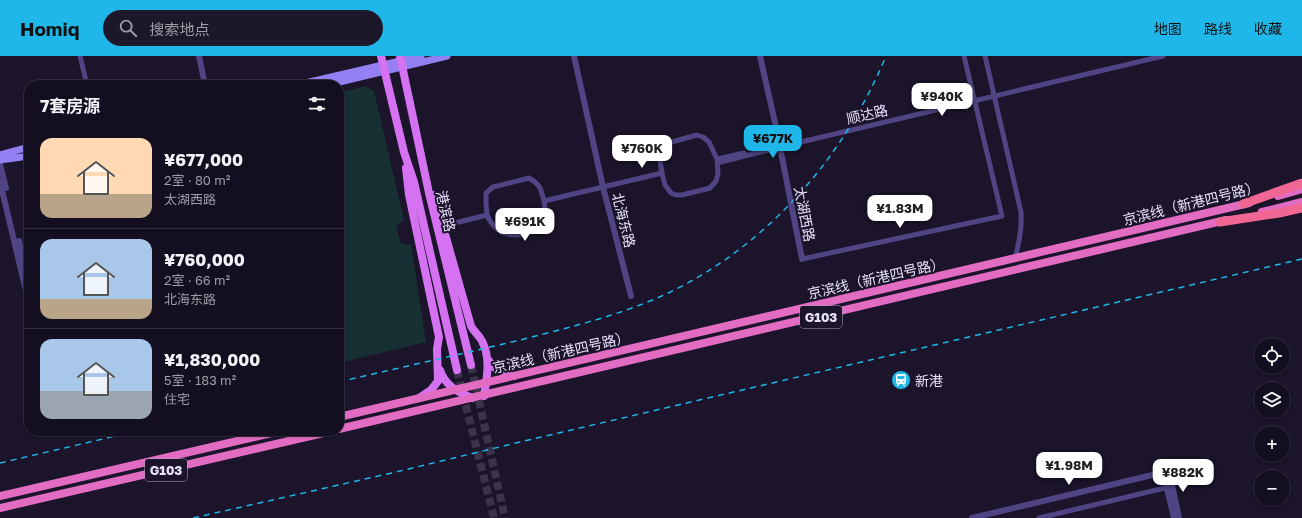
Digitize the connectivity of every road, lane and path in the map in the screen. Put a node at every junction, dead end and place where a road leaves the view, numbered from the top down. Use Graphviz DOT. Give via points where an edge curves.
graph roads {
  1 [pos="80,56"];
  2 [pos="198,56"];
  3 [pos="381,56"];
  4 [pos="421,56"];
  5 [pos="447,56"];
  6 [pos="574,56"];
  7 [pos="760,56"];
  8 [pos="763,56"];
  9 [pos="964,56"];
  10 [pos="985,56"];
  11 [pos="1152,56"];
  12 [pos="1163,56"];
  13 [pos="402,61"];
  14 [pos="384,68"];
  15 [pos="85,80"];
  16 [pos="204,80"];
  17 [pos="323,80"];
  18 [pos="344,80"];
  19 [pos="994,95"];
  20 [pos="974,99"];
  21 [pos="781,145"];
  22 [pos="24,148"];
  23 [pos="420,150"];
  24 [pos="404,152"];
  25 [pos="0,155"];
  26 [pos="24,157"];
  27 [pos="0,160"];
  28 [pos="717,161"];
  29 [pos="0,164"];
  30 [pos="662,173"];
  31 [pos="0,182"];
  32 [pos="1302,182"];
  33 [pos="603,187"];
  34 [pos="1302,189"];
  35 [pos="544,201"];
  36 [pos="1302,202"];
  37 [pos="1243,204"];
  38 [pos="1302,208"];
  39 [pos="487,216"];
  40 [pos="1220,222"];
  41 [pos="444,226"];
  42 [pos="803,259"];
  43 [pos="1015,259"];
  44 [pos="24,263"];
  45 [pos="24,282"];
  46 [pos="631,296"];
  47 [pos="488,360"];
  48 [pos="438,366"];
  49 [pos="471,366"];
  50 [pos="457,370"];
  51 [pos="514,376"];
  52 [pos="486,383"];
  53 [pos="456,390"];
  54 [pos="484,396"];
  55 [pos="419,398"];
  56 [pos="472,398"];
  57 [pos="344,416"];
  58 [pos="344,429"];
  59 [pos="258,436"];
  60 [pos="310,436"];
  61 [pos="1170,487"];
  62 [pos="0,496"];
  63 [pos="0,508"];
  64 [pos="972,518"];
  65 [pos="1039,518"];
  66 [pos="1174,518"];
  67 [pos="1179,518"];
  1 -- 15 [label="street"];
  2 -- 16 [label="street"];
  3 -- 14 [label="main road"];
  4 -- 13 [label="main road"];
  5 -- 13 [label="main road"];
  6 -- 33 [label="street, 北海东路"];
  7 -- 21 [label="street, 太湖西路"];
  8 -- 21 [label="street, 太湖西路"];
  9 -- 20 [label="street"];
  10 -- 19 [label="street"];
  11 -- 19 [label="street, 顺达路"];
  12 -- 19 [label="street, 顺达路"];
  13 -- 14 [label="main road"];
  13 -- 23 [label="main road, 港滨路"];
  14 -- 17 [label="main road"];
  14 -- 18 [label="main road"];
  14 -- 24 [label="main road"];
  19 -- 20 [label="street, 顺达路"];
  19 -- 43 [label="street" via="1020,212 1022,228"];
  20 -- 21 [label="street, 顺达路"];
  20 -- 42 [label="street" via="1002,216"];
  21 -- 28 [label="street, 顺达路"];
  21 -- 42 [label="street, 太湖西路"];
  22 -- 25 [label="main road"];
  23 -- 41 [label="main road"];
  23 -- 49 [label="main road, 港滨路"];
  24 -- 48 [label="main road" via="409,195 439,337"];
  24 -- 50 [label="main road" via="414,182"];
  26 -- 27 [label="main road"];
  28 -- 30 [label="street" via="716,182 710,188 682,195 671,192 665,185"];
  28 -- 30 [label="street" via="709,142 697,135 668,143 662,148 659,154"];
  29 -- 44 [label="street"];
  30 -- 33 [label="street"];
  31 -- 45 [label="street"];
  32 -- 37 [label="highway"];
  33 -- 35 [label="street"];
  33 -- 46 [label="street, 北海东路"];
  34 -- 37 [label="highway, 京滨线（新港四号路） / G103"];
  35 -- 39 [label="street" via="546,208 543,219 536,228 517,235 510,236 497,230"];
  35 -- 39 [label="street" via="540,187 529,178 494,187 486,193"];
  36 -- 40 [label="highway, 京滨线（新港四号路） / G103"];
  37 -- 43 [label="highway, 京滨线（新港四号路） / G103"];
  38 -- 40 [label="highway"];
  39 -- 41 [label="street"];
  40 -- 54 [label="highway, 京滨线（新港四号路） / G103"];
  41 -- 47 [label="main road" via="471,326 482,340"];
  43 -- 51 [label="highway, 京滨线（新港四号路） / G103"];
  47 -- 51 [label="main road" via="495,368"];
  47 -- 52 [label="main road"];
  48 -- 53 [label="main road" via="445,381"];
  48 -- 55 [label="main road" via="438,381 431,390"];
  51 -- 52 [label="highway, 京滨线（新港四号路） / G103"];
  52 -- 53 [label="highway, 京滨线（新港四号路） / G103"];
  52 -- 54 [label="main road"];
  53 -- 55 [label="highway, 京滨线（新港四号路） / G103"];
  53 -- 56 [label="main road"];
  54 -- 56 [label="highway, 京滨线（新港四号路） / G103"];
  55 -- 57 [label="highway, 京滨线（新港四号路） / G103"];
  56 -- 58 [label="highway, 京滨线（新港四号路） / G103"];
  59 -- 62 [label="highway, G103"];
  60 -- 63 [label="highway, G103"];
  61 -- 64 [label="street" via="1166,472"];
  61 -- 65 [label="street"];
  61 -- 66 [label="street"];
  61 -- 67 [label="street"];
}
